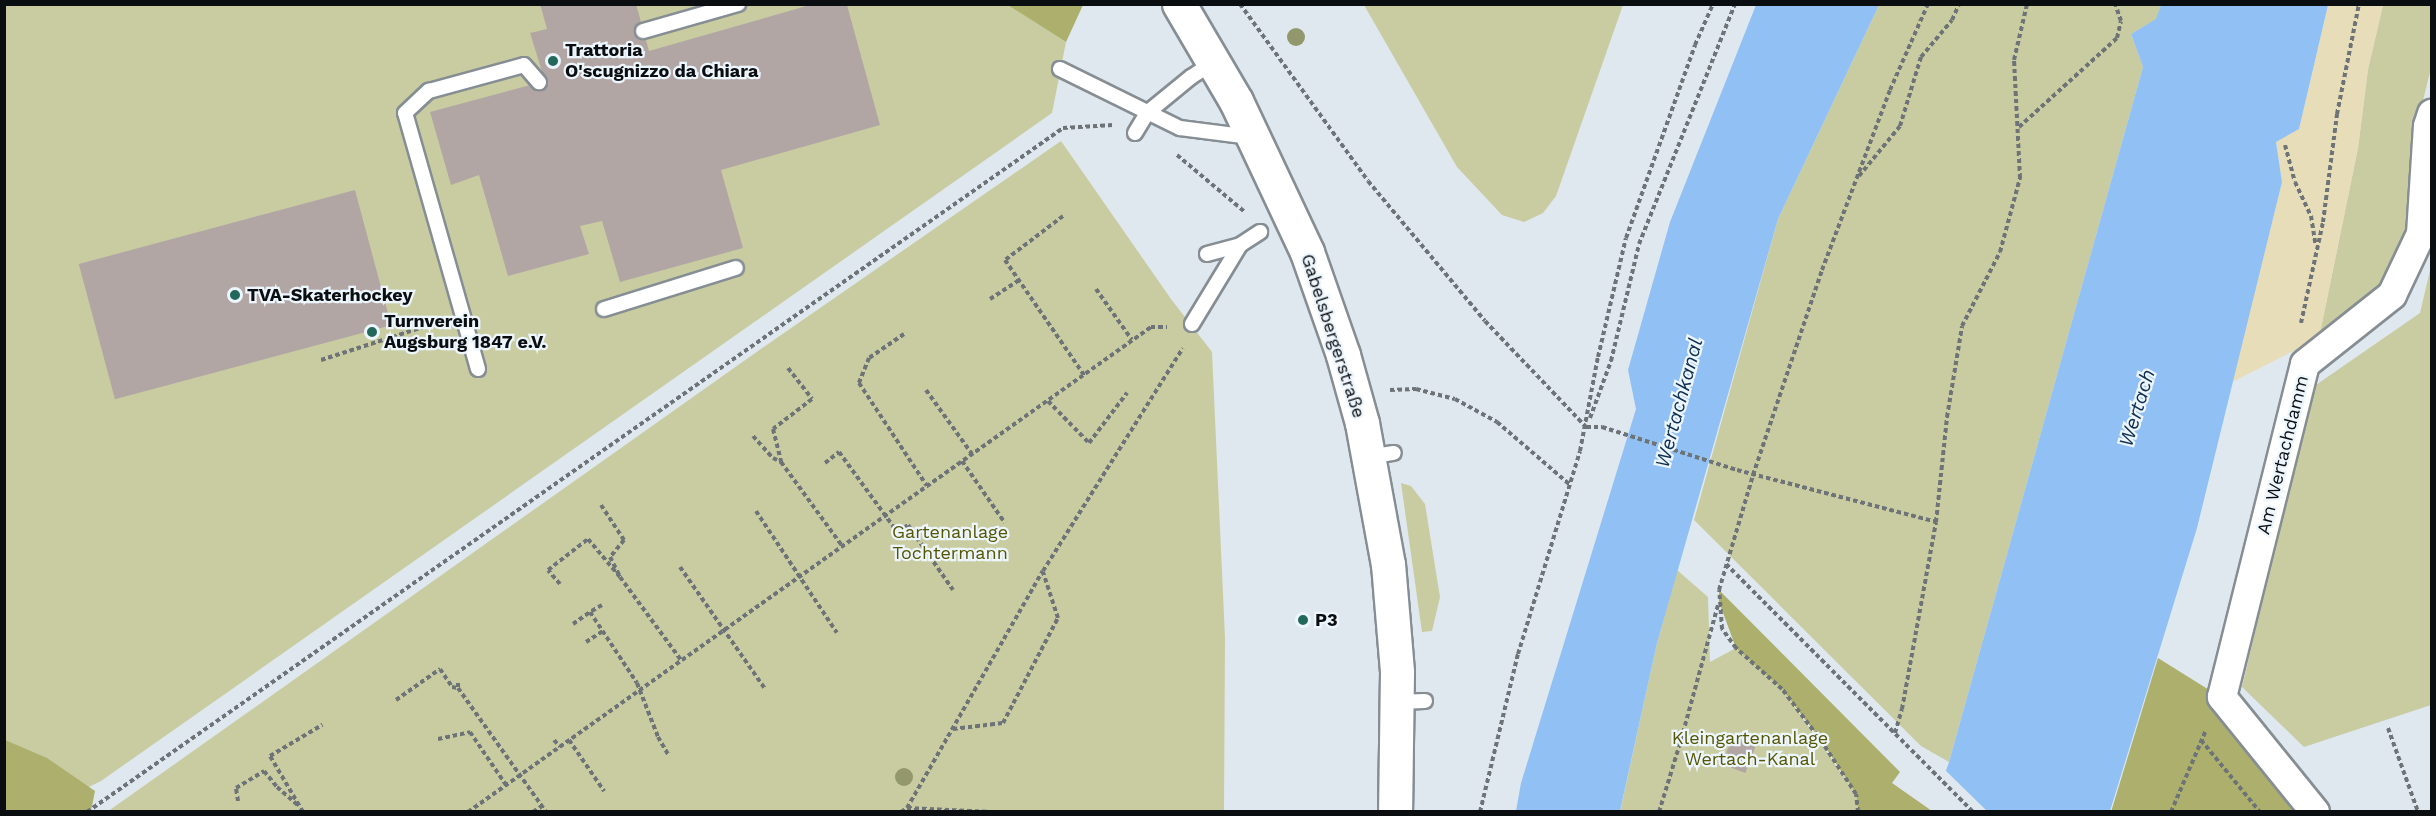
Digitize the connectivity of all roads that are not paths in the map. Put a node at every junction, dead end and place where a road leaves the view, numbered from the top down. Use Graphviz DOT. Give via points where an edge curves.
graph roads {
  1 [pos="738,4"];
  2 [pos="1179,4"];
  3 [pos="643,31"];
  4 [pos="1214,62"];
  5 [pos="1059,69"];
  6 [pos="539,82"];
  7 [pos="2432,114"];
  8 [pos="1140,123"];
  9 [pos="1253,137"];
  10 [pos="1260,232"];
  11 [pos="1240,245"];
  12 [pos="1207,254"];
  13 [pos="736,268"];
  14 [pos="604,309"];
  15 [pos="1189,326"];
  16 [pos="478,369"];
  17 [pos="1395,812"];
  18 [pos="2314,812"];
  1 -- 3 [label="lane"];
  2 -- 4 [label="street, Gabelsbergerstraße"];
  4 -- 8 [label="lane" via="1191,77"];
  4 -- 9 [label="street, Gabelsbergerstraße"];
  5 -- 8 [label="lane"];
  6 -- 16 [label="lane" via="524,65 429,91 405,113"];
  7 -- 18 [label="street, Am Wertachdamm" via="2421,234 2392,296 2305,364 2222,697"];
  8 -- 9 [label="lane"];
  9 -- 17 [label="street, Gabelsbergerstraße" via="1306,252 1354,397 1381,455 1397,672 1410,702 1397,767"];
  10 -- 11 [label="lane"];
  11 -- 12 [label="lane"];
  11 -- 15 [label="lane"];
  13 -- 14 [label="lane"];
}
